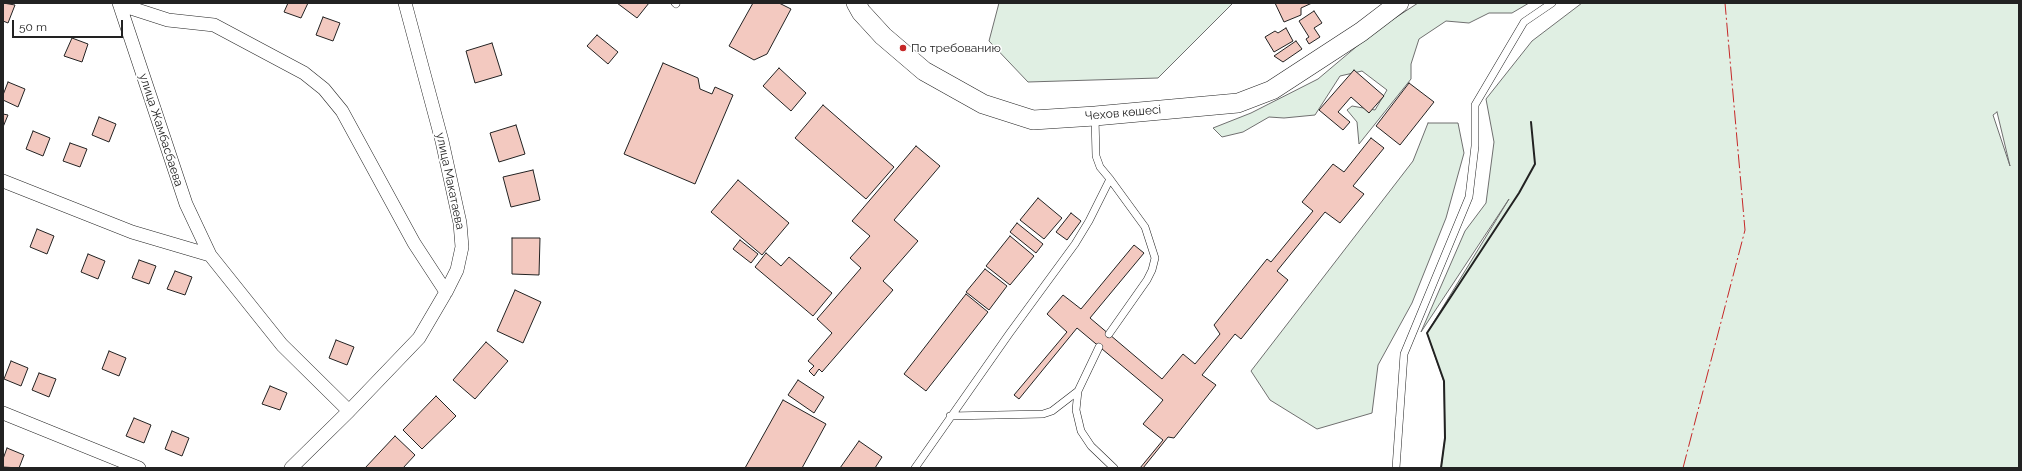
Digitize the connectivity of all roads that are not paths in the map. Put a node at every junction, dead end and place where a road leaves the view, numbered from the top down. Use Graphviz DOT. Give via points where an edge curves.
graph roads {
  1 [pos="405,3"];
  2 [pos="856,3"];
  3 [pos="1399,3"];
  4 [pos="1552,3"];
  5 [pos="120,5"];
  6 [pos="1095,116"];
  7 [pos="1110,179"];
  8 [pos="3,181"];
  9 [pos="210,255"];
  10 [pos="446,292"];
  11 [pos="1109,334"];
  12 [pos="1099,347"];
  13 [pos="1078,391"];
  14 [pos="349,411"];
  15 [pos="3,413"];
  16 [pos="950,416"];
  17 [pos="139,468"];
  18 [pos="291,468"];
  19 [pos="915,468"];
  20 [pos="1114,468"];
  21 [pos="1396,468"];
  1 -- 10 [label="street, улица Макатаева" via="442,141 460,223 462,247 456,270"];
  2 -- 6 [label="main road, Чехов көшесі" via="883,36 924,70 983,104 1033,120"];
  3 -- 6 [label="main road, Чехов көшесі" via="1361,32 1272,90 1238,103"];
  4 -- 21 [label="lane" via="1524,22 1475,105 1475,146 1469,197 1404,354"];
  5 -- 9 [label="street, улица Жамбасбаева" via="186,204"];
  5 -- 10 [label="street" via="168,20 214,25 304,73 324,89 342,111 414,243"];
  6 -- 7 [label="lane" via="1096,156 1100,168"];
  7 -- 11 [label="lane" via="1145,227 1155,258 1147,280"];
  7 -- 16 [label="lane" via="1075,244"];
  8 -- 9 [label="street" via="132,232"];
  9 -- 14 [label="street, улица Жамбасбаева" via="282,345"];
  10 -- 14 [label="street, улица Макатаева" via="419,338"];
  12 -- 13 [label="lane"];
  13 -- 16 [label="lane" via="1052,411 1043,414"];
  13 -- 20 [label="lane" via="1076,410 1081,431 1091,446"];
  14 -- 18 [label="street, улица Макатаева"];
  15 -- 17 [label="street"];
  16 -- 19 [label="lane"];
}
